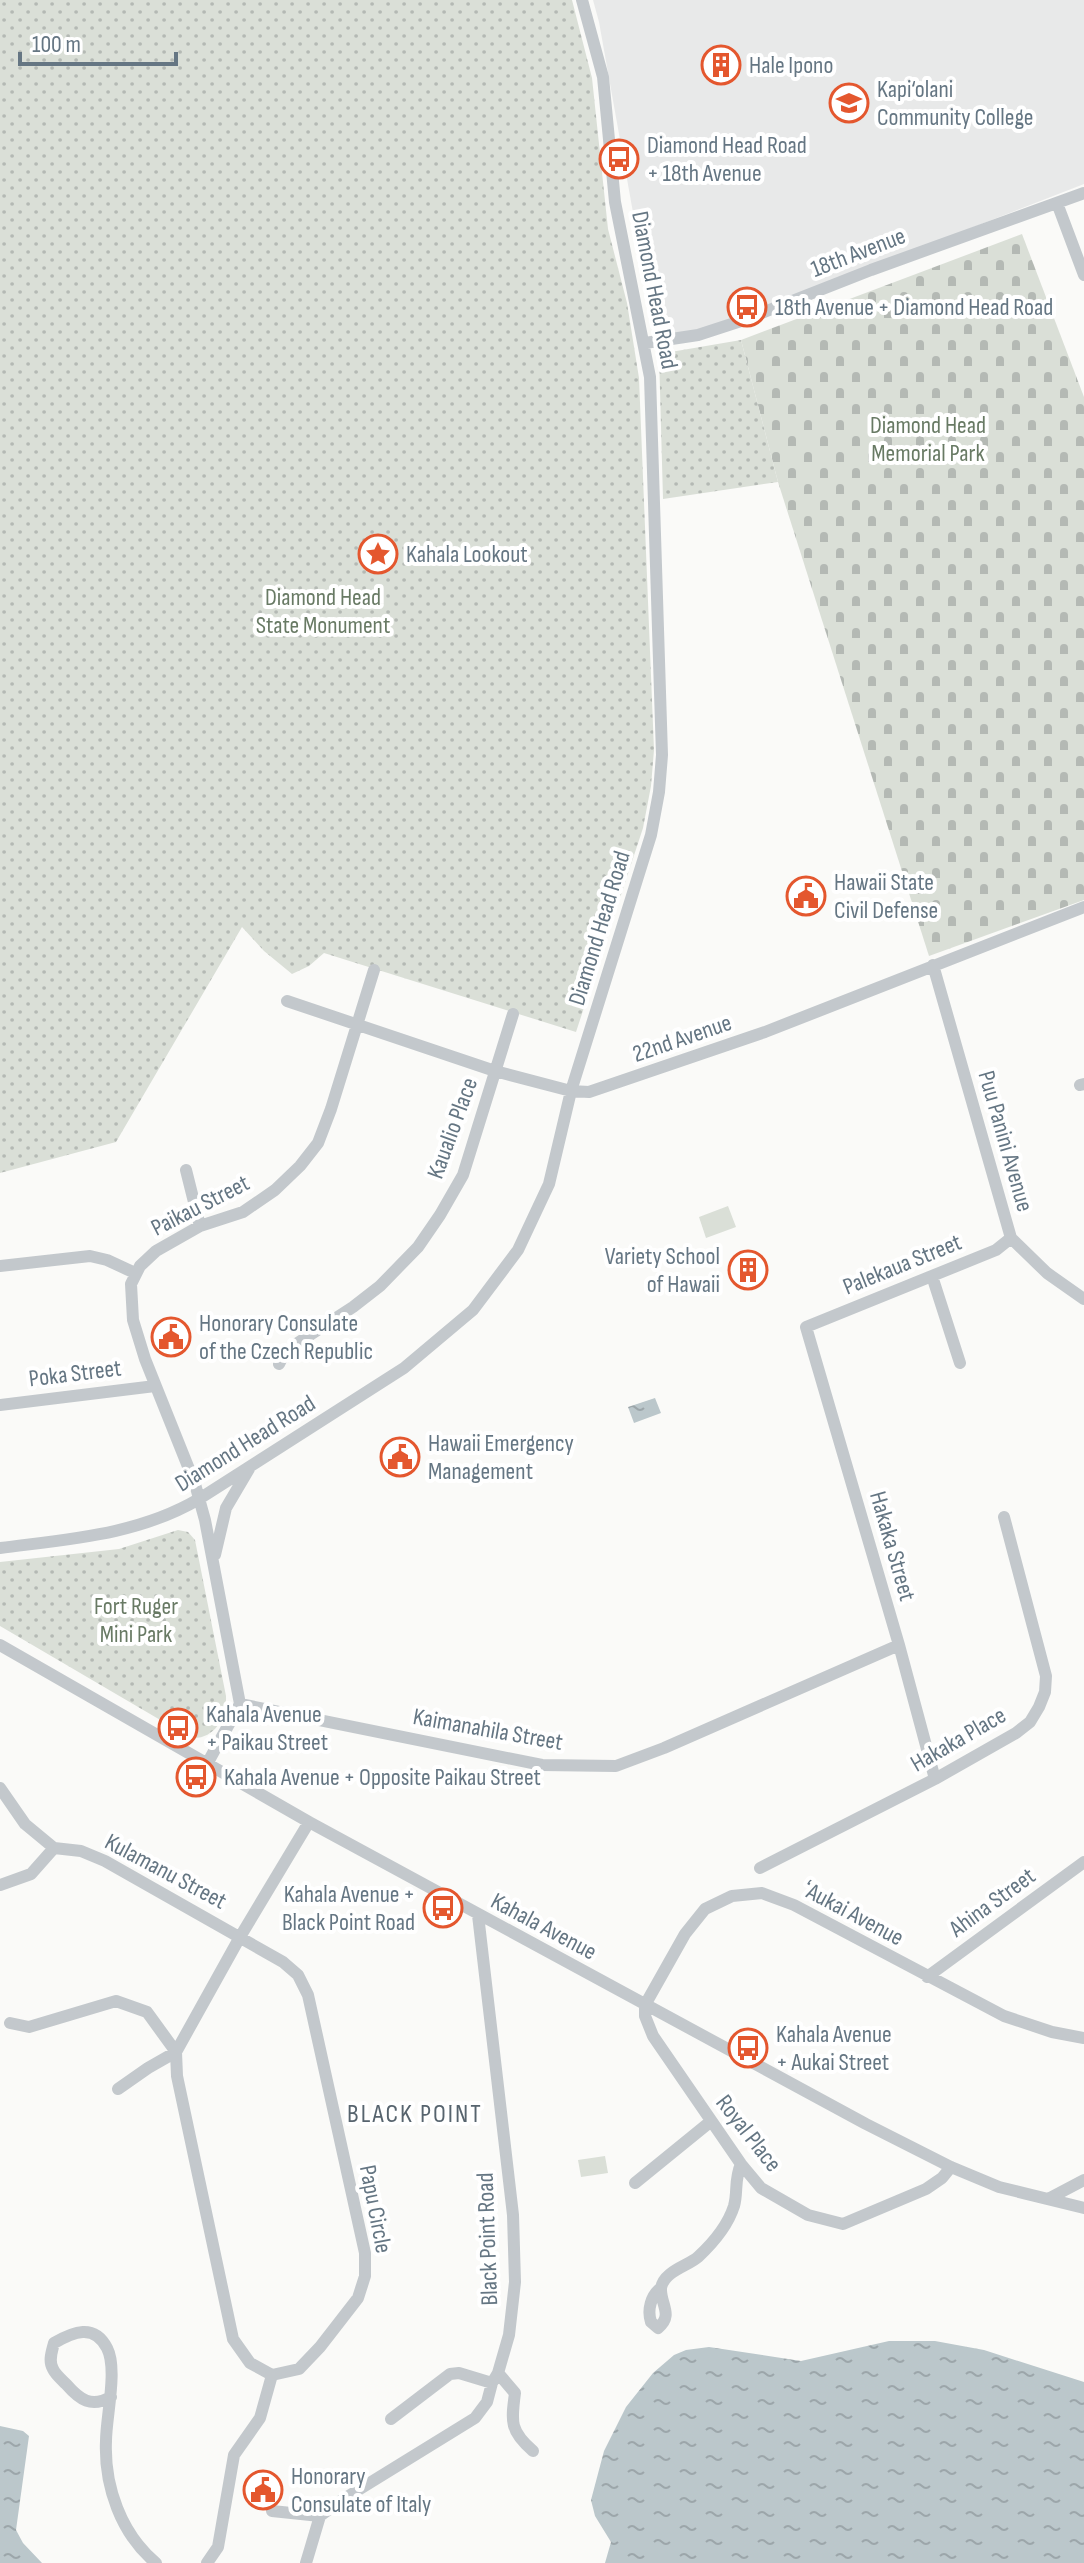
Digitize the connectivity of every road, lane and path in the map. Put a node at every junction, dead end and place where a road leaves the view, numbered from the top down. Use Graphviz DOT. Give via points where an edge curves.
graph roads {
  1 [pos="582,0"];
  2 [pos="1084,193"];
  3 [pos="1057,203"];
  4 [pos="1084,275"];
  5 [pos="645,343"];
  6 [pos="1084,907"];
  7 [pos="933,965"];
  8 [pos="374,970"];
  9 [pos="287,1001"];
  10 [pos="513,1014"];
  11 [pos="358,1024"];
  12 [pos="495,1071"];
  13 [pos="571,1091"];
  14 [pos="186,1170"];
  15 [pos="200,1226"];
  16 [pos="1011,1238"];
  17 [pos="0,1266"];
  18 [pos="135,1273"];
  19 [pos="932,1276"];
  20 [pos="1084,1299"];
  21 [pos="806,1327"];
  22 [pos="960,1363"];
  23 [pos="279,1364"];
  24 [pos="155,1386"];
  25 [pos="0,1405"];
  26 [pos="251,1467"];
  27 [pos="199,1499"];
  28 [pos="1004,1517"];
  29 [pos="0,1548"];
  30 [pos="214,1562"];
  31 [pos="0,1645"];
  32 [pos="899,1645"];
  33 [pos="240,1704"];
  34 [pos="207,1764"];
  35 [pos="935,1779"];
  36 [pos="0,1788"];
  37 [pos="309,1822"];
  38 [pos="54,1848"];
  39 [pos="1084,1862"];
  40 [pos="760,1868"];
  41 [pos="0,1885"];
  42 [pos="478,1915"];
  43 [pos="240,1937"];
  44 [pos="927,1977"];
  45 [pos="645,2005"];
  46 [pos="10,2023"];
  47 [pos="1084,2038"];
  48 [pos="176,2052"];
  49 [pos="118,2089"];
  50 [pos="710,2122"];
  51 [pos="741,2164"];
  52 [pos="951,2167"];
  53 [pos="1084,2180"];
  54 [pos="635,2183"];
  55 [pos="1048,2199"];
  56 [pos="1084,2208"];
  57 [pos="661,2288"];
  58 [pos="272,2375"];
  59 [pos="495,2378"];
  60 [pos="111,2397"];
  61 [pos="88,2402"];
  62 [pos="391,2419"];
  63 [pos="106,2441"];
  64 [pos="533,2451"];
  65 [pos="272,2511"];
  66 [pos="320,2516"];
  67 [pos="156,2563"];
  68 [pos="207,2563"];
  69 [pos="306,2563"];
  1 -- 5 [label="street, Diamond Head Road" via="603,77 615,202"];
  2 -- 3 [label="street, 18th Avenue"];
  3 -- 4 [label="street"];
  3 -- 5 [label="street, 18th Avenue" via="744,320 698,335"];
  5 -- 13 [label="street, Diamond Head Road" via="651,386 662,736 659,792 645,856"];
  6 -- 7 [label="street, 22nd Avenue"];
  7 -- 13 [label="street, 22nd Avenue" via="599,1090"];
  7 -- 16 [label="street, Puu Panini Avenue"];
  8 -- 11 [label="street, Paikau Street"];
  9 -- 11 [label="street, 22nd Avenue"];
  10 -- 12 [label="street, Kaualio Place"];
  11 -- 12 [label="street, 22nd Avenue"];
  11 -- 15 [label="street, Paikau Street" via="318,1143 275,1190 243,1212"];
  12 -- 13 [label="street, 22nd Avenue"];
  12 -- 23 [label="street, Kaualio Place" via="463,1175 418,1247 369,1296 293,1346"];
  13 -- 26 [label="street, Diamond Head Road" via="549,1184 518,1250 473,1310 404,1368"];
  14 -- 15 [label="street"];
  15 -- 18 [label="street, Paikau Street" via="156,1251"];
  16 -- 19 [label="street, Palekaua Street" via="996,1250"];
  16 -- 20 [label="street, Puu Panini Avenue"];
  17 -- 18 [label="street" via="90,1256"];
  18 -- 24 [label="street" via="131,1307"];
  19 -- 21 [label="street, Palekaua Street"];
  19 -- 22 [label="street"];
  21 -- 32 [label="street, Hakaka Street"];
  24 -- 25 [label="street, Poka Street"];
  24 -- 27 [label="street"];
  26 -- 27 [label="street, Diamond Head Road"];
  26 -- 30 [label="street" via="226,1508"];
  27 -- 29 [label="street, Diamond Head Road" via="164,1518 112,1533"];
  27 -- 30 [label="street"];
  28 -- 35 [label="street, Hakaka Place" via="1043,1659 1045,1692 1023,1728"];
  30 -- 33 [label="street"];
  31 -- 34 [label="street, Kahala Avenue"];
  32 -- 33 [label="street, Kaimanahila Street" via="616,1766 542,1765"];
  32 -- 35 [label="street, Hakaka Street"];
  33 -- 34 [label="street"];
  34 -- 37 [label="street, Kahala Avenue"];
  35 -- 40 [label="street, Hakaka Place"];
  36 -- 38 [label="street, Kulamanu Street" via="25,1824"];
  37 -- 42 [label="street, Kahala Avenue"];
  37 -- 43 [label="street"];
  38 -- 41 [label="street" via="31,1874"];
  38 -- 43 [label="street, Kulamanu Street" via="105,1861"];
  39 -- 44 [label="street, Ahina Street"];
  42 -- 45 [label="street, Kahala Avenue"];
  42 -- 59 [label="street, Black Point Road" via="513,2215 515,2297"];
  43 -- 48 [label="street"];
  43 -- 58 [label="street, Papu Circle" via="283,1962 298,1975 308,1995 365,2253 358,2298 299,2369"];
  44 -- 45 [label="street, ʻAukai Avenue" via="762,1893 732,1896 705,1909"];
  44 -- 47 [label="street, ʻAukai Avenue" via="1004,2016"];
  45 -- 50 [label="street, Royal Place" via="653,2036"];
  45 -- 52 [label="street, Kahala Avenue"];
  46 -- 48 [label="street" via="29,2027 116,2001 147,2012"];
  48 -- 49 [label="street"];
  48 -- 58 [label="street" via="233,2339 250,2363"];
  50 -- 51 [label="street, Royal Place"];
  50 -- 54 [label="street"];
  51 -- 52 [label="street, Royal Place" via="761,2188 808,2215 843,2224 926,2189"];
  51 -- 57 [label="street" via="734,2205 720,2232"];
  52 -- 55 [label="street, Kahala Avenue"];
  53 -- 55 [label="street"];
  55 -- 56 [label="street, Kahala Avenue"];
  58 -- 68 [label="street" via="260,2418 234,2455 218,2547"];
  59 -- 62 [label="street" via="450,2374"];
  59 -- 64 [label="street" via="515,2393 514,2428"];
  59 -- 66 [label="street, Black Point Road" via="475,2418"];
  60 -- 61 [label="street"];
  60 -- 61 [label="street" via="109,2350 99,2337 74,2332 54,2343 52,2368"];
  60 -- 63 [label="street"];
  61 -- 63 [label="street"];
  63 -- 67 [label="street" via="116,2507 129,2534"];
  65 -- 66 [label="street"];
  66 -- 69 [label="street"];
}
